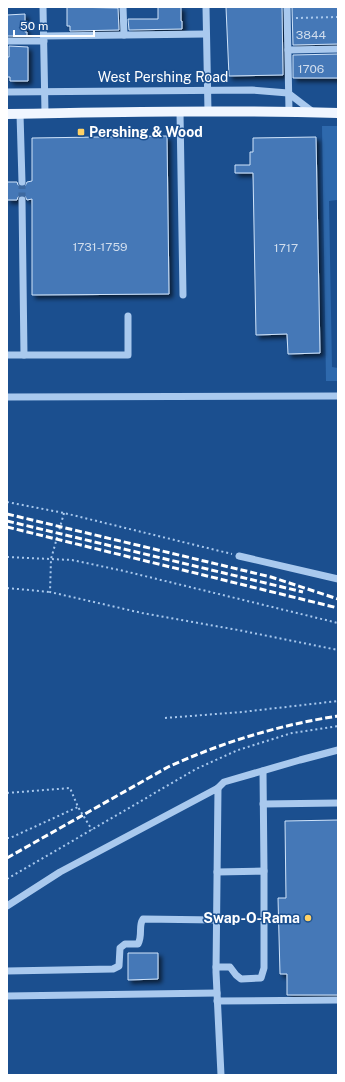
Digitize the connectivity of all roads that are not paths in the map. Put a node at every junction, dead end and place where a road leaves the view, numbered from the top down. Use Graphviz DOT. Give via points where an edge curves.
graph roads {
  1 [pos="43,7"];
  2 [pos="123,7"];
  3 [pos="206,7"];
  4 [pos="287,7"];
  5 [pos="206,34"];
  6 [pos="124,35"];
  7 [pos="44,38"];
  8 [pos="7,41"];
  9 [pos="288,50"];
  10 [pos="338,50"];
  11 [pos="208,90"];
  12 [pos="7,92"];
  13 [pos="45,92"];
  14 [pos="288,93"];
  15 [pos="289,111"];
  16 [pos="180,112"];
  17 [pos="208,112"];
  18 [pos="314,112"];
  19 [pos="45,113"];
  20 [pos="338,113"];
  21 [pos="7,114"];
  22 [pos="20,114"];
  23 [pos="22,182"];
  24 [pos="22,200"];
  25 [pos="183,295"];
  26 [pos="128,316"];
  27 [pos="7,355"];
  28 [pos="24,355"];
  29 [pos="338,396"];
  30 [pos="7,397"];
  31 [pos="239,556"];
  32 [pos="338,579"];
  33 [pos="338,750"];
  34 [pos="263,770"];
  35 [pos="218,788"];
  36 [pos="338,803"];
  37 [pos="263,804"];
  38 [pos="264,871"];
  39 [pos="217,872"];
  40 [pos="7,906"];
  41 [pos="217,920"];
  42 [pos="216,967"];
  43 [pos="7,971"];
  44 [pos="217,993"];
  45 [pos="7,996"];
  46 [pos="338,1000"];
  47 [pos="217,1001"];
  48 [pos="221,1075"];
  1 -- 7 [label="street"];
  2 -- 6 [label="street"];
  3 -- 5 [label="street"];
  4 -- 9 [label="street"];
  5 -- 6 [label="street"];
  5 -- 11 [label="street"];
  6 -- 7 [label="street"];
  7 -- 8 [label="street"];
  7 -- 13 [label="street"];
  9 -- 10 [label="street"];
  9 -- 14 [label="street"];
  11 -- 13 [label="street, West Pershing Road"];
  11 -- 14 [label="street, West Pershing Road"];
  11 -- 17 [label="street"];
  12 -- 13 [label="street, West Pershing Road"];
  13 -- 19 [label="street"];
  14 -- 15 [label="street"];
  14 -- 18 [label="street"];
  15 -- 17 [label="main road"];
  15 -- 18 [label="main road"];
  16 -- 17 [label="main road"];
  16 -- 19 [label="main road"];
  16 -- 25 [label="street"];
  18 -- 20 [label="main road"];
  19 -- 22 [label="main road"];
  21 -- 22 [label="main road"];
  22 -- 23 [label="street"];
  24 -- 28 [label="street"];
  26 -- 28 [label="street" via="128,355"];
  27 -- 28 [label="street"];
  29 -- 30 [label="street"];
  31 -- 32 [label="street"];
  33 -- 34 [label="street"];
  34 -- 35 [label="street" via="224,782"];
  34 -- 37 [label="street"];
  35 -- 39 [label="street"];
  35 -- 40 [label="street" via="60,872"];
  36 -- 37 [label="street"];
  37 -- 38 [label="street"];
  38 -- 39 [label="street"];
  38 -- 42 [label="street" via="264,968 261,978 241,979 230,967"];
  39 -- 41 [label="street"];
  41 -- 42 [label="street"];
  41 -- 43 [label="street" via="144,919 140,923 141,939 138,944 125,944 120,948 118,966 113,969"];
  42 -- 44 [label="street"];
  44 -- 45 [label="street"];
  44 -- 47 [label="street"];
  46 -- 47 [label="street"];
  47 -- 48 [label="street"];
}
